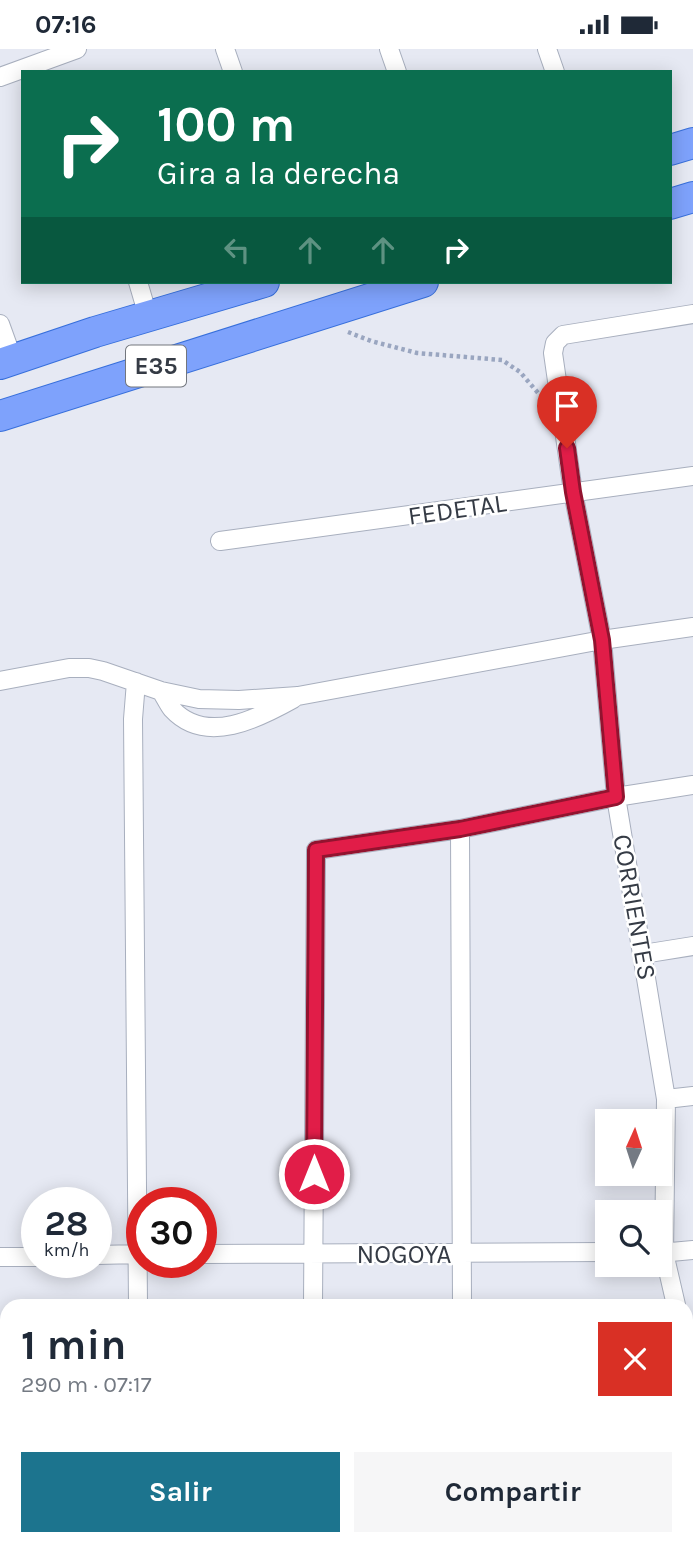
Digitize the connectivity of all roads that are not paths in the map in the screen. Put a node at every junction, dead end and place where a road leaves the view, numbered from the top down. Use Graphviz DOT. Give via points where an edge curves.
graph roads {
  1 [pos="225,49"];
  2 [pos="389,49"];
  3 [pos="547,49"];
  4 [pos="68,51"];
  5 [pos="69,70"];
  6 [pos="232,70"];
  7 [pos="396,70"];
  8 [pos="554,70"];
  9 [pos="0,77"];
  10 [pos="693,143"];
  11 [pos="672,149"];
  12 [pos="693,197"];
  13 [pos="672,203"];
  14 [pos="139,284"];
  15 [pos="257,284"];
  16 [pos="416,284"];
  17 [pos="693,314"];
  18 [pos="148,316"];
  19 [pos="0,324"];
  20 [pos="6,362"];
  21 [pos="0,416"];
  22 [pos="693,476"];
  23 [pos="573,492"];
  24 [pos="220,541"];
  25 [pos="693,627"];
  26 [pos="602,640"];
  27 [pos="0,681"];
  28 [pos="136,682"];
  29 [pos="161,691"];
  30 [pos="298,696"];
  31 [pos="693,785"];
  32 [pos="616,797"];
  33 [pos="460,829"];
  34 [pos="693,946"];
  35 [pos="643,954"];
  36 [pos="693,1096"];
  37 [pos="666,1099"];
  38 [pos="139,1187"];
  39 [pos="663,1200"];
  40 [pos="693,1250"];
  41 [pos="595,1252"];
  42 [pos="672,1252"];
  43 [pos="461,1253"];
  44 [pos="217,1254"];
  45 [pos="313,1255"];
  46 [pos="0,1257"];
  47 [pos="21,1257"];
  48 [pos="668,1277"];
  49 [pos="139,1278"];
  50 [pos="138,1299"];
  51 [pos="313,1299"];
  52 [pos="462,1299"];
  53 [pos="674,1299"];
  1 -- 6 [label="street"];
  2 -- 7 [label="street"];
  3 -- 8 [label="street"];
  4 -- 5 [label="street"];
  4 -- 9 [label="street"];
  10 -- 11 [label="highway"];
  12 -- 13 [label="highway"];
  14 -- 18 [label="street"];
  15 -- 18 [label="highway, E35"];
  16 -- 21 [label="highway, E35"];
  17 -- 23 [label="street, CORRIENTES" via="563,335 555,342 552,353"];
  18 -- 20 [label="highway, E35"];
  19 -- 20 [label="street"];
  22 -- 23 [label="street, FEDETAL"];
  23 -- 24 [label="street, FEDETAL"];
  23 -- 26 [label="street, CORRIENTES"];
  25 -- 26 [label="street"];
  26 -- 30 [label="street"];
  26 -- 32 [label="street, CORRIENTES"];
  27 -- 28 [label="street" via="89,668"];
  28 -- 29 [label="street"];
  28 -- 38 [label="street"];
  29 -- 30 [label="street" via="199,699"];
  29 -- 30 [label="street" via="172,709 190,723 218,728 263,715"];
  31 -- 32 [label="street"];
  32 -- 33 [label="street"];
  32 -- 35 [label="street, CORRIENTES"];
  33 -- 43 [label="street"];
  33 -- 45 [label="street" via="316,850"];
  34 -- 35 [label="street"];
  35 -- 37 [label="street, CORRIENTES"];
  36 -- 37 [label="street"];
  37 -- 39 [label="street, CORRIENTES"];
  40 -- 42 [label="street"];
  41 -- 43 [label="street, NOGOYA"];
  43 -- 45 [label="street, NOGOYA"];
  43 -- 52 [label="street"];
  44 -- 45 [label="street, NOGOYA"];
  45 -- 51 [label="street"];
  46 -- 47 [label="street"];
  48 -- 53 [label="street, CORRIENTES"];
  49 -- 50 [label="street"];
}
